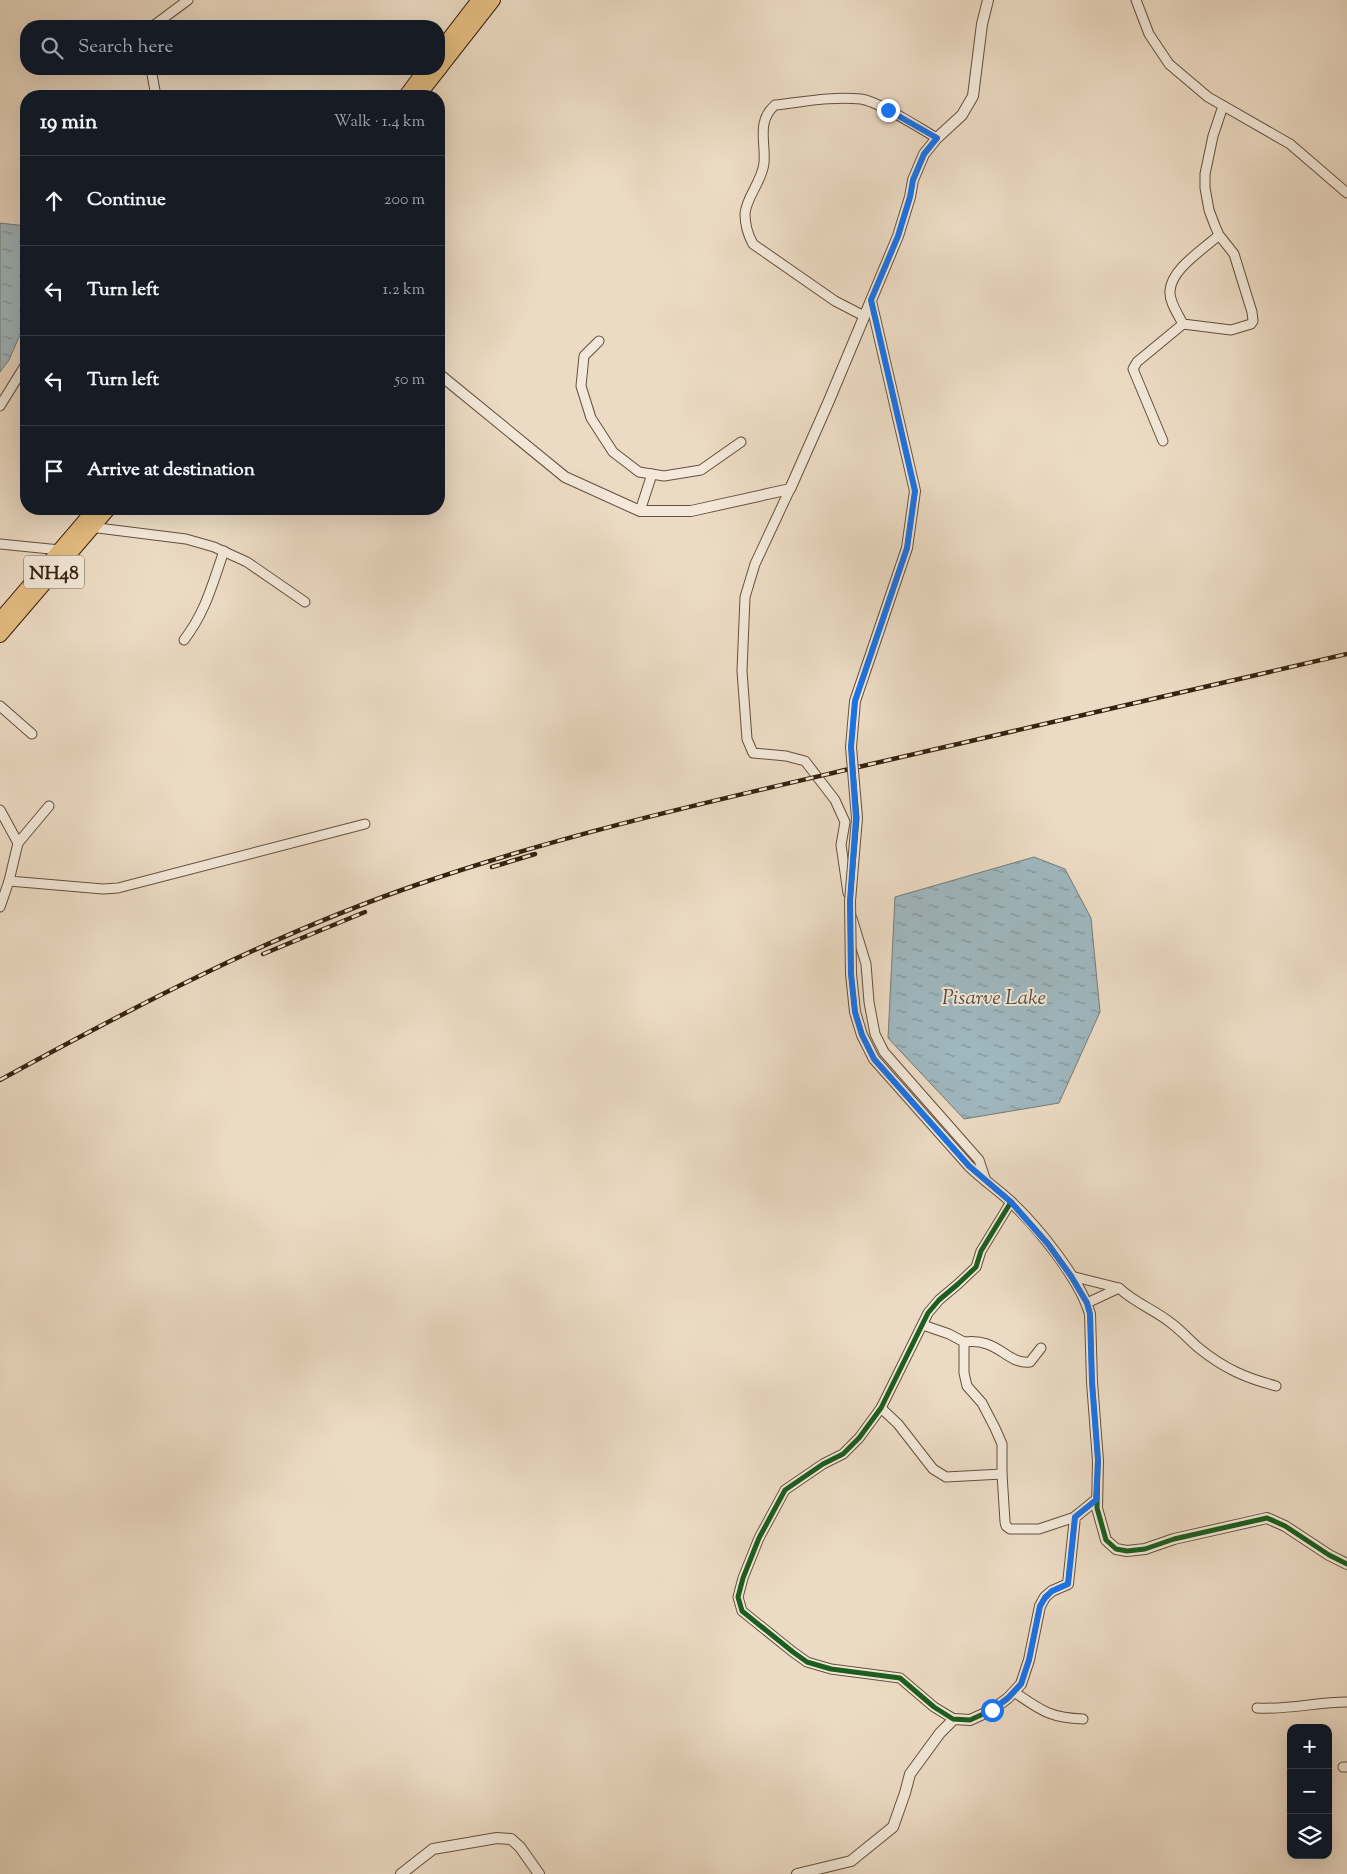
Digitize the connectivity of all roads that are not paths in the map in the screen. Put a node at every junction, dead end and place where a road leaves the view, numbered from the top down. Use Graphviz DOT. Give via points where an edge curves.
graph roads {
  1 [pos="188,0"];
  2 [pos="492,0"];
  3 [pos="988,0"];
  4 [pos="1136,0"];
  5 [pos="474,3"];
  6 [pos="161,20"];
  7 [pos="445,44"];
  8 [pos="445,61"];
  9 [pos="152,75"];
  10 [pos="422,75"];
  11 [pos="434,75"];
  12 [pos="155,90"];
  13 [pos="410,90"];
  14 [pos="423,90"];
  15 [pos="1223,106"];
  16 [pos="937,138"];
  17 [pos="1347,193"];
  18 [pos="1219,235"];
  19 [pos="871,300"];
  20 [pos="864,316"];
  21 [pos="1183,324"];
  22 [pos="598,341"];
  23 [pos="20,374"];
  24 [pos="445,379"];
  25 [pos="0,406"];
  26 [pos="1163,441"];
  27 [pos="741,442"];
  28 [pos="652,474"];
  29 [pos="790,489"];
  30 [pos="640,511"];
  31 [pos="92,515"];
  32 [pos="100,515"];
  33 [pos="88,525"];
  34 [pos="0,544"];
  35 [pos="60,550"];
  36 [pos="224,551"];
  37 [pos="31,591"];
  38 [pos="305,602"];
  39 [pos="0,620"];
  40 [pos="0,635"];
  41 [pos="184,640"];
  42 [pos="0,706"];
  43 [pos="32,734"];
  44 [pos="49,806"];
  45 [pos="0,810"];
  46 [pos="364,824"];
  47 [pos="18,843"];
  48 [pos="9,881"];
  49 [pos="0,907"];
  50 [pos="986,1181"];
  51 [pos="1011,1202"];
  52 [pos="1071,1276"];
  53 [pos="1119,1288"];
  54 [pos="1087,1303"];
  55 [pos="923,1326"];
  56 [pos="964,1342"];
  57 [pos="1041,1348"];
  58 [pos="1276,1386"];
  59 [pos="881,1408"];
  60 [pos="1002,1474"];
  61 [pos="1096,1500"];
  62 [pos="1075,1517"];
  63 [pos="1347,1564"];
  64 [pos="1014,1692"];
  65 [pos="1347,1702"];
  66 [pos="1257,1708"];
  67 [pos="1083,1719"];
  68 [pos="954,1720"];
  69 [pos="401,1874"];
  70 [pos="539,1874"];
  71 [pos="797,1874"];
  1 -- 6 [label="street"];
  2 -- 8 [label="highway"];
  3 -- 16 [label="street" via="973,96 962,115"];
  4 -- 15 [label="street" via="1149,34 1169,64"];
  5 -- 7 [label="highway"];
  9 -- 12 [label="street"];
  10 -- 13 [label="highway"];
  11 -- 14 [label="highway"];
  15 -- 17 [label="street" via="1290,144"];
  15 -- 18 [label="street" via="1205,174 1209,210"];
  16 -- 19 [label="street" via="924,154 913,180 898,236"];
  16 -- 20 [label="street" via="862,99 775,105 767,112 762,138 764,162 745,213 748,234 753,244"];
  18 -- 21 [label="street" via="1181,268 1173,280 1170,292"];
  18 -- 21 [label="street" via="1234,254 1252,321 1231,330"];
  19 -- 20 [label="street"];
  19 -- 50 [label="street, bridge" via="915,491 907,548 855,701 851,747 856,818 850,901 855,1012 874,1059"];
  20 -- 29 [label="street"];
  21 -- 26 [label="street" via="1137,362 1133,369"];
  22 -- 28 [label="street" via="584,356 580,386 591,418 613,452 639,472"];
  23 -- 25 [label="street"];
  24 -- 30 [label="street" via="565,477"];
  27 -- 28 [label="street" via="701,470 664,476"];
  28 -- 30 [label="street"];
  29 -- 30 [label="street" via="691,511"];
  29 -- 50 [label="street" via="754,564 745,597 742,672 747,740 753,753 805,761 835,800 845,822 842,854 851,917 866,964 875,1034 884,1052 979,1160"];
  31 -- 33 [label="highway, NH48"];
  32 -- 33 [label="highway, NH48"];
  33 -- 35 [label="highway, NH48"];
  33 -- 36 [label="street" via="186,538"];
  33 -- 37 [label="highway, NH48"];
  34 -- 35 [label="street"];
  35 -- 37 [label="highway, NH48"];
  36 -- 38 [label="street" via="248,562"];
  36 -- 41 [label="street" via="208,602"];
  37 -- 39 [label="highway, NH48"];
  37 -- 40 [label="highway, NH48"];
  42 -- 43 [label="street"];
  44 -- 47 [label="street"];
  45 -- 47 [label="street"];
  46 -- 48 [label="street" via="118,888 103,890"];
  47 -- 48 [label="street"];
  48 -- 49 [label="street"];
  50 -- 51 [label="street"];
  51 -- 52 [label="street"];
  51 -- 55 [label="street" via="981,1251 976,1267 939,1300 928,1313"];
  52 -- 53 [label="street"];
  52 -- 54 [label="street"];
  53 -- 54 [label="street"];
  53 -- 58 [label="street" via="1170,1321 1224,1366 1250,1379"];
  54 -- 61 [label="street" via="1098,1460"];
  55 -- 56 [label="street"];
  55 -- 59 [label="street"];
  56 -- 57 [label="street" via="990,1344 1016,1362 1023,1363 1030,1362"];
  56 -- 60 [label="street" via="966,1386 982,1403 996,1428 1002,1444"];
  59 -- 60 [label="street" via="898,1424 933,1469 946,1477"];
  59 -- 68 [label="street" via="843,1454 785,1490 759,1538 743,1578 738,1597 740,1606 755,1622 807,1662 831,1669 900,1678"];
  60 -- 62 [label="street" via="1005,1522 1010,1529 1040,1529"];
  61 -- 62 [label="street"];
  61 -- 63 [label="street" via="1106,1540 1116,1549 1145,1548 1267,1518"];
  62 -- 64 [label="street" via="1068,1584 1052,1591 1040,1606 1029,1660 1021,1684"];
  64 -- 67 [label="street" via="1048,1714"];
  64 -- 68 [label="street" via="992,1710 970,1720"];
  65 -- 66 [label="street"];
  68 -- 71 [label="street" via="940,1733 910,1774 893,1827 851,1861"];
  69 -- 70 [label="street" via="433,1849 497,1838 511,1840 520,1847"];
}
